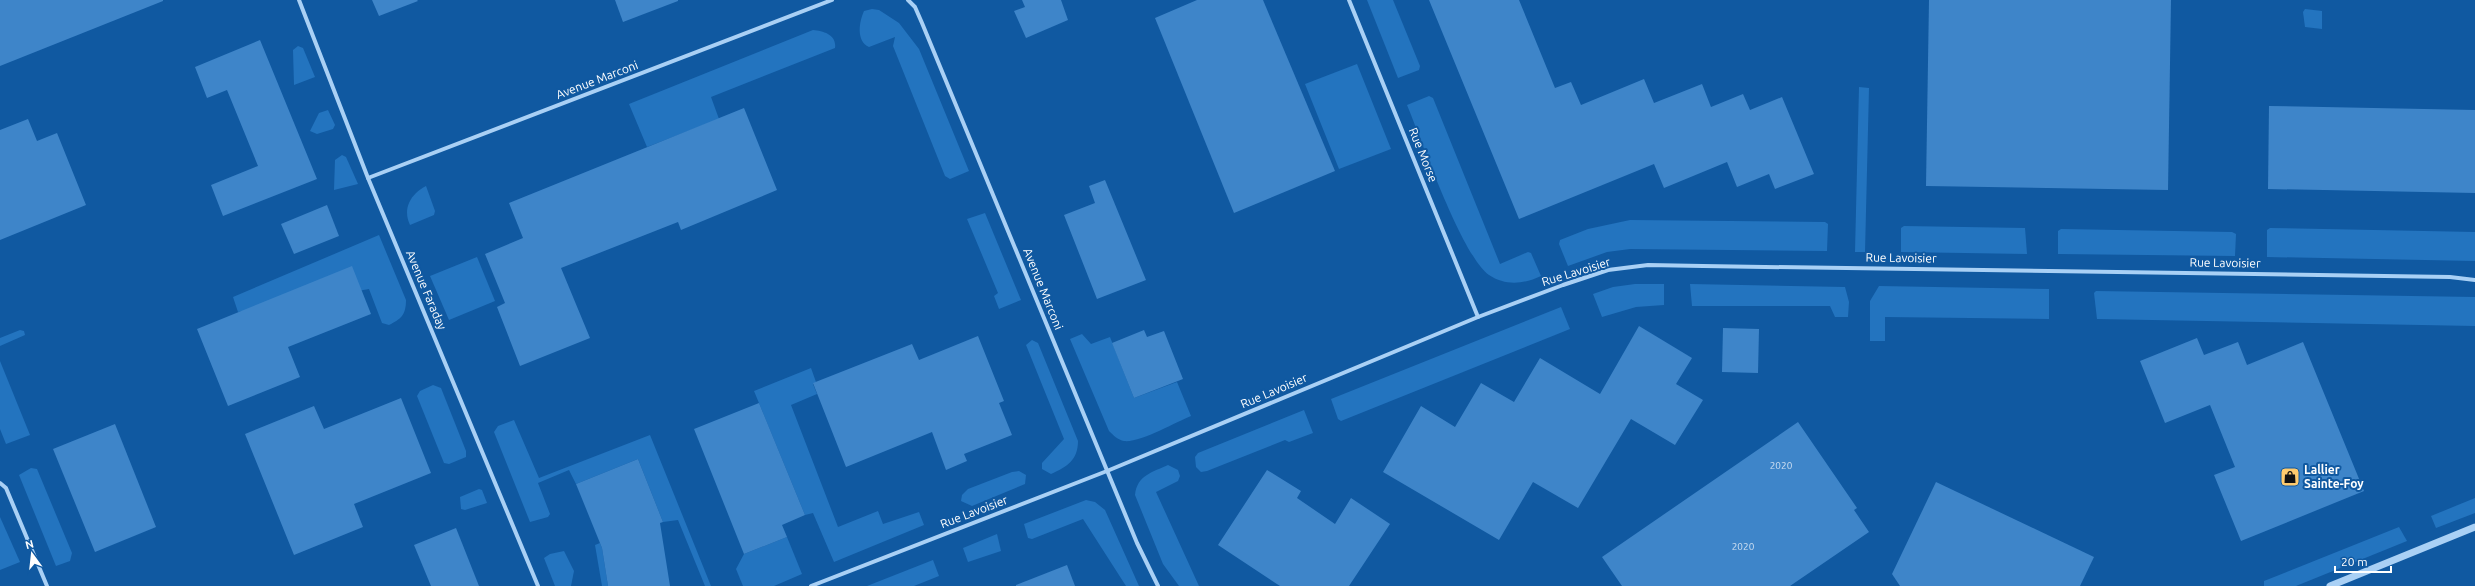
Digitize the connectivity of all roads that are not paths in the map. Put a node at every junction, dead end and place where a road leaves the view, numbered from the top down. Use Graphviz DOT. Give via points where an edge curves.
graph roads {
  1 [pos="299,0"];
  2 [pos="832,0"];
  3 [pos="908,0"];
  4 [pos="1349,0"];
  5 [pos="368,178"];
  6 [pos="2475,280"];
  7 [pos="1478,317"];
  8 [pos="1107,471"];
  9 [pos="0,483"];
  10 [pos="2475,527"];
  11 [pos="47,586"];
  12 [pos="538,586"];
  13 [pos="811,586"];
  14 [pos="1158,586"];
  15 [pos="2330,586"];
  1 -- 5 [label="street, Avenue Faraday"];
  2 -- 5 [label="street, Avenue Marconi"];
  3 -- 8 [label="street, Avenue Marconi" via="915,7 922,23"];
  4 -- 7 [label="street, Rue Morse"];
  5 -- 12 [label="street, Avenue Faraday"];
  6 -- 7 [label="street, Rue Lavoisier" via="2450,277 1648,265 1608,270"];
  7 -- 8 [label="street, Rue Lavoisier"];
  8 -- 13 [label="street, Rue Lavoisier"];
  8 -- 14 [label="street, Avenue Marconi" via="1136,543"];
  9 -- 11 [label="street" via="6,488"];
  10 -- 15 [label="street"];
}
